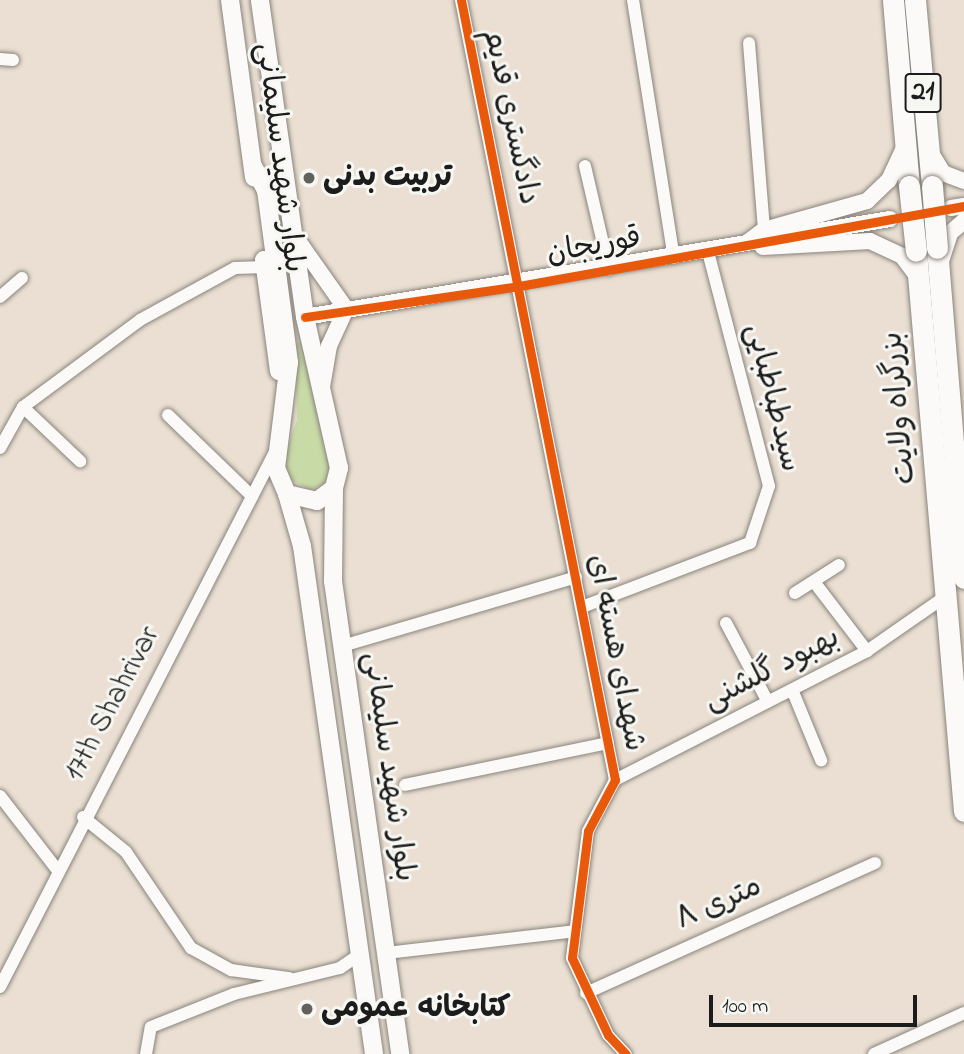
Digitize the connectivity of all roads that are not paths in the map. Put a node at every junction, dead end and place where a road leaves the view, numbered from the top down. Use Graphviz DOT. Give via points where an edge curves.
graph roads {
  1 [pos="230,0"];
  2 [pos="260,0"];
  3 [pos="461,0"];
  4 [pos="634,0"];
  5 [pos="893,0"];
  6 [pos="915,0"];
  7 [pos="749,43"];
  8 [pos="906,144"];
  9 [pos="928,144"];
  10 [pos="253,166"];
  11 [pos="585,166"];
  12 [pos="964,181"];
  13 [pos="890,219"];
  14 [pos="964,221"];
  15 [pos="764,230"];
  16 [pos="294,235"];
  17 [pos="743,245"];
  18 [pos="926,250"];
  19 [pos="708,251"];
  20 [pos="674,258"];
  21 [pos="265,267"];
  22 [pos="609,269"];
  23 [pos="928,274"];
  24 [pos="22,278"];
  25 [pos="519,286"];
  26 [pos="0,297"];
  27 [pos="346,309"];
  28 [pos="305,317"];
  29 [pos="285,318"];
  30 [pos="322,389"];
  31 [pos="23,407"];
  32 [pos="283,407"];
  33 [pos="168,415"];
  34 [pos="278,447"];
  35 [pos="0,448"];
  36 [pos="80,461"];
  37 [pos="334,488"];
  38 [pos="287,494"];
  39 [pos="252,496"];
  40 [pos="839,565"];
  41 [pos="576,577"];
  42 [pos="964,578"];
  43 [pos="815,583"];
  44 [pos="795,593"];
  45 [pos="946,596"];
  46 [pos="582,607"];
  47 [pos="726,623"];
  48 [pos="342,646"];
  49 [pos="867,651"];
  50 [pos="793,692"];
  51 [pos="768,702"];
  52 [pos="608,743"];
  53 [pos="821,760"];
  54 [pos="615,780"];
  55 [pos="405,785"];
  56 [pos="0,796"];
  57 [pos="964,811"];
  58 [pos="83,817"];
  59 [pos="875,863"];
  60 [pos="59,872"];
  61 [pos="575,930"];
  62 [pos="386,953"];
  63 [pos="360,954"];
  64 [pos="289,978"];
  65 [pos="0,987"];
  66 [pos="586,993"];
  67 [pos="964,1013"];
  68 [pos="146,1054"];
  69 [pos="374,1054"];
  70 [pos="400,1054"];
  71 [pos="626,1054"];
  72 [pos="874,1054"];
  1 -- 10 [label="main road, بلوار شهید سلیمانی"];
  2 -- 16 [label="main road, بلوار شهید سلیمانی"];
  3 -- 25 [label="street, دادگستری قدیم"];
  4 -- 20 [label="street"];
  5 -- 8 [label="highway, بزرگراه ولایت / 21"];
  6 -- 9 [label="highway, بزرگراه ولایت / 21"];
  7 -- 15 [label="street"];
  8 -- 15 [label="street" via="889,180 867,201"];
  8 -- 18 [label="highway, بزرگراه ولایت / 21, bridge" via="909,186"];
  9 -- 12 [label="street" via="943,173"];
  9 -- 18 [label="highway, بزرگراه ولایت / 21, bridge" via="932,186"];
  10 -- 21 [label="main road, بلوار شهید سلیمانی"];
  10 -- 29 [label="main road" via="266,190"];
  11 -- 22 [label="street"];
  13 -- 17 [label="street, قوریجان"];
  14 -- 23 [label="street" via="950,233"];
  15 -- 17 [label="street"];
  16 -- 27 [label="street"];
  16 -- 28 [label="main road, بلوار شهید سلیمانی"];
  17 -- 19 [label="street, قوریجان"];
  17 -- 23 [label="street" via="783,249 870,242"];
  18 -- 23 [label="highway, بزرگراه ولایت / 21"];
  19 -- 20 [label="street, قوریجان"];
  19 -- 46 [label="street, سیدطباطبایی" via="769,486 750,543"];
  20 -- 22 [label="street, قوریجان"];
  21 -- 31 [label="street" via="235,268 140,320"];
  21 -- 32 [label="main road, بلوار شهید سلیمانی"];
  22 -- 25 [label="street, قوریجان"];
  23 -- 42 [label="highway, بزرگراه ولایت / 21"];
  23 -- 45 [label="highway, بزرگراه ولایت / 21"];
  24 -- 26 [label="street"];
  25 -- 27 [label="street, قوریجان"];
  25 -- 41 [label="street, شهدای هسته ای"];
  27 -- 28 [label="street, قوریجان"];
  27 -- 30 [label="street" via="330,346"];
  28 -- 29 [label="main road"];
  28 -- 30 [label="main road, بلوار شهید سلیمانی"];
  29 -- 32 [label="main road" via="289,382"];
  30 -- 37 [label="main road, بلوار شهید سلیمانی" via="339,468"];
  31 -- 35 [label="street"];
  31 -- 36 [label="street"];
  32 -- 34 [label="main road, بلوار شهید سلیمانی"];
  33 -- 39 [label="street"];
  34 -- 38 [label="main road, بلوار شهید سلیمانی" via="276,468"];
  34 -- 39 [label="street, 17th Shahrivar"];
  37 -- 38 [label="main road" via="317,501"];
  37 -- 48 [label="main road, بلوار شهید سلیمانی" via="333,581"];
  38 -- 63 [label="main road, بلوار شهید سلیمانی" via="302,546"];
  39 -- 58 [label="street, 17th Shahrivar"];
  40 -- 43 [label="street"];
  41 -- 46 [label="street, شهدای هسته ای"];
  41 -- 48 [label="street"];
  43 -- 44 [label="street"];
  43 -- 49 [label="street"];
  45 -- 49 [label="street, بهبود گلشنی"];
  45 -- 57 [label="highway, بزرگراه ولایت / 21"];
  46 -- 52 [label="street, شهدای هسته ای"];
  47 -- 51 [label="street"];
  48 -- 62 [label="main road, بلوار شهید سلیمانی"];
  49 -- 50 [label="street, بهبود گلشنی"];
  50 -- 51 [label="street, بهبود گلشنی"];
  50 -- 53 [label="street"];
  51 -- 54 [label="street, بهبود گلشنی"];
  52 -- 54 [label="street, شهدای هسته ای"];
  52 -- 55 [label="street"];
  54 -- 61 [label="street, شهدای هسته ای" via="588,831"];
  56 -- 60 [label="street"];
  58 -- 60 [label="street, 17th Shahrivar"];
  58 -- 64 [label="street" via="126,852 191,948 230,970"];
  59 -- 66 [label="street, ۸ متری"];
  60 -- 65 [label="street, 17th Shahrivar"];
  61 -- 62 [label="street"];
  61 -- 66 [label="street, شهدای هسته ای" via="572,958"];
  62 -- 70 [label="main road, بلوار شهید سلیمانی"];
  63 -- 64 [label="street" via="340,968"];
  63 -- 69 [label="main road, بلوار شهید سلیمانی"];
  64 -- 68 [label="street" via="152,1027"];
  66 -- 71 [label="street, شهدای هسته ای"];
  67 -- 72 [label="street"];
}
